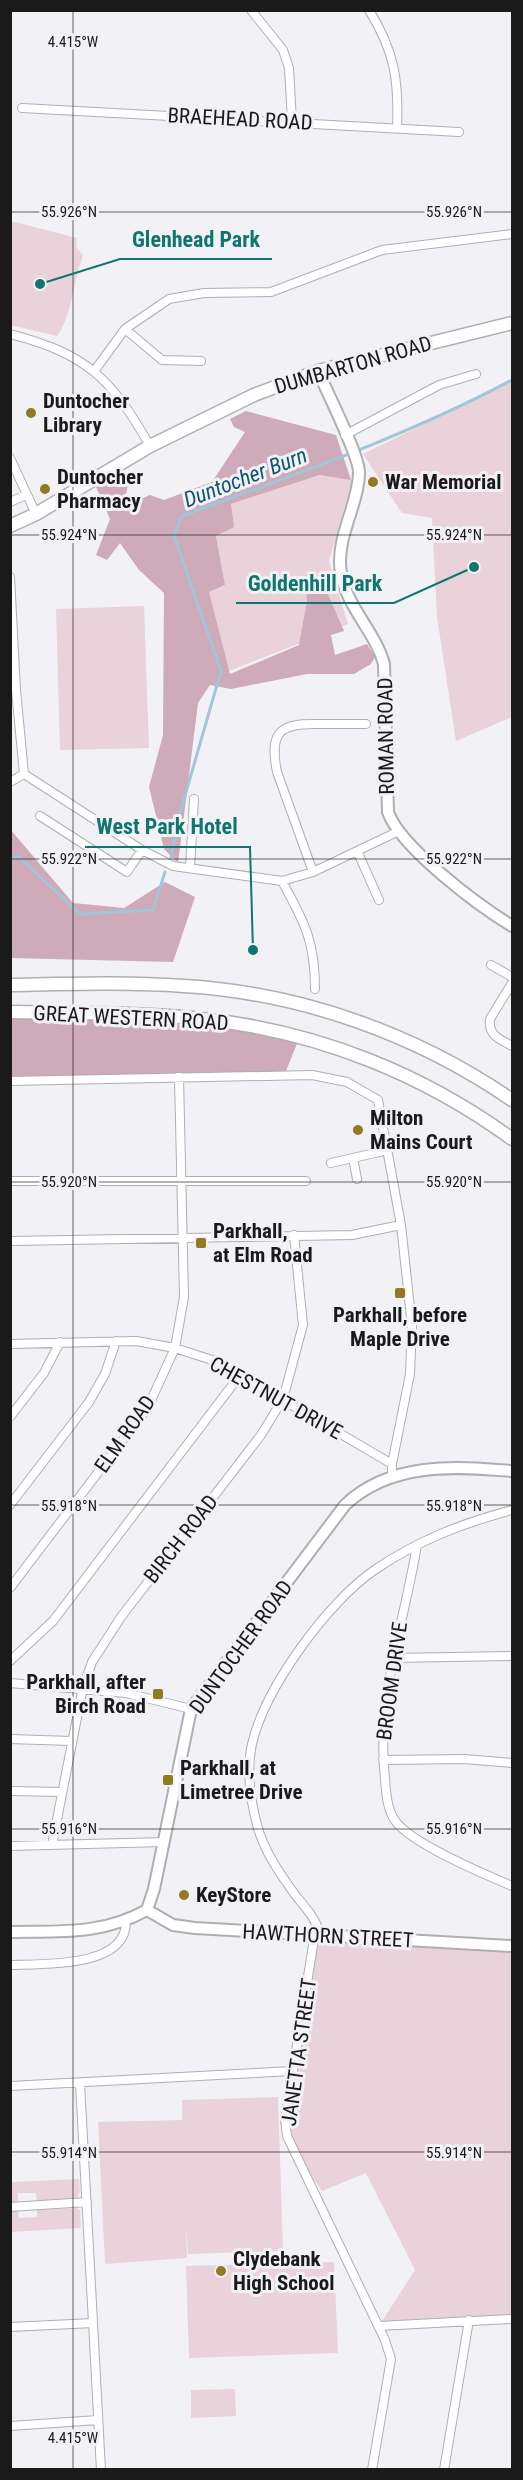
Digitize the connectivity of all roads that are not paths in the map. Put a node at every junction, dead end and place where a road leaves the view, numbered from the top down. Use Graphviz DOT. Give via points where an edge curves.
graph roads {
  1 [pos="251,10"];
  2 [pos="369,10"];
  3 [pos="22,108"];
  4 [pos="292,121"];
  5 [pos="397,129"];
  6 [pos="459,132"];
  7 [pos="513,234"];
  8 [pos="513,323"];
  9 [pos="125,329"];
  10 [pos="10,334"];
  11 [pos="201,361"];
  12 [pos="95,369"];
  13 [pos="318,371"];
  14 [pos="476,374"];
  15 [pos="347,438"];
  16 [pos="150,446"];
  17 [pos="10,458"];
  18 [pos="26,495"];
  19 [pos="10,502"];
  20 [pos="36,514"];
  21 [pos="10,526"];
  22 [pos="10,577"];
  23 [pos="13,691"];
  24 [pos="366,724"];
  25 [pos="24,774"];
  26 [pos="10,782"];
  27 [pos="194,799"];
  28 [pos="40,816"];
  29 [pos="399,831"];
  30 [pos="142,850"];
  31 [pos="358,853"];
  32 [pos="190,868"];
  33 [pos="313,872"];
  34 [pos="282,881"];
  35 [pos="379,900"];
  36 [pos="513,926"];
  37 [pos="491,965"];
  38 [pos="513,977"];
  39 [pos="513,983"];
  40 [pos="10,985"];
  41 [pos="315,989"];
  42 [pos="10,1012"];
  43 [pos="513,1046"];
  44 [pos="179,1077"];
  45 [pos="10,1082"];
  46 [pos="513,1100"];
  47 [pos="513,1139"];
  48 [pos="388,1150"];
  49 [pos="353,1158"];
  50 [pos="331,1163"];
  51 [pos="357,1179"];
  52 [pos="306,1180"];
  53 [pos="10,1181"];
  54 [pos="181,1182"];
  55 [pos="401,1225"];
  56 [pos="294,1235"];
  57 [pos="183,1237"];
  58 [pos="10,1241"];
  59 [pos="116,1341"];
  60 [pos="60,1342"];
  61 [pos="10,1344"];
  62 [pos="175,1348"];
  63 [pos="240,1375"];
  64 [pos="283,1399"];
  65 [pos="10,1417"];
  66 [pos="392,1464"];
  67 [pos="513,1471"];
  68 [pos="392,1476"];
  69 [pos="10,1505"];
  70 [pos="513,1510"];
  71 [pos="417,1545"];
  72 [pos="10,1588"];
  73 [pos="513,1656"];
  74 [pos="392,1658"];
  75 [pos="10,1661"];
  76 [pos="10,1683"];
  77 [pos="83,1687"];
  78 [pos="191,1709"];
  79 [pos="10,1738"];
  80 [pos="71,1741"];
  81 [pos="382,1760"];
  82 [pos="513,1762"];
  83 [pos="10,1791"];
  84 [pos="62,1792"];
  85 [pos="164,1842"];
  86 [pos="52,1845"];
  87 [pos="10,1846"];
  88 [pos="513,1886"];
  89 [pos="147,1910"];
  90 [pos="126,1922"];
  91 [pos="10,1932"];
  92 [pos="317,1934"];
  93 [pos="513,1946"];
  94 [pos="10,1965"];
  95 [pos="293,2071"];
  96 [pos="80,2083"];
  97 [pos="10,2086"];
  98 [pos="87,2202"];
  99 [pos="10,2207"];
  100 [pos="513,2319"];
  101 [pos="469,2320"];
  102 [pos="93,2322"];
  103 [pos="379,2326"];
  104 [pos="10,2327"];
  105 [pos="98,2420"];
  106 [pos="10,2426"];
  107 [pos="101,2469"];
  108 [pos="372,2469"];
  109 [pos="444,2469"];
  1 -- 4 [label="street" via="283,50 289,68"];
  2 -- 5 [label="street" via="395,67"];
  3 -- 4 [label="street, BRAEHEAD ROAD"];
  4 -- 5 [label="street, BRAEHEAD ROAD"];
  5 -- 6 [label="street, BRAEHEAD ROAD"];
  7 -- 9 [label="street" via="382,250 271,292 180,297 148,312"];
  8 -- 13 [label="main road, DUMBARTON ROAD"];
  9 -- 11 [label="street" via="162,360"];
  9 -- 12 [label="street"];
  10 -- 12 [label="street" via="49,344"];
  12 -- 16 [label="street" via="125,405"];
  13 -- 15 [label="street, ROMAN ROAD"];
  13 -- 16 [label="main road, DUMBARTON ROAD" via="254,395"];
  14 -- 15 [label="street" via="439,385"];
  15 -- 29 [label="street, ROMAN ROAD" via="358,464 357,486 340,553 341,573 352,606 378,646 384,664 386,803 390,819"];
  16 -- 20 [label="main road, DUMBARTON ROAD"];
  17 -- 18 [label="street"];
  18 -- 19 [label="street"];
  18 -- 20 [label="street"];
  20 -- 21 [label="main road, DUMBARTON ROAD"];
  22 -- 23 [label="street"];
  23 -- 25 [label="street"];
  24 -- 33 [label="street" via="293,724 276,737 277,772"];
  25 -- 26 [label="street"];
  25 -- 30 [label="street"];
  27 -- 32 [label="street"];
  28 -- 30 [label="street" via="127,872"];
  29 -- 31 [label="street"];
  29 -- 36 [label="street" via="459,888"];
  30 -- 32 [label="street" via="174,866"];
  31 -- 33 [label="street"];
  31 -- 35 [label="street"];
  32 -- 34 [label="street"];
  33 -- 34 [label="street"];
  34 -- 41 [label="street" via="309,933 315,959"];
  37 -- 38 [label="street"];
  39 -- 43 [label="street" via="489,1026 494,1036"];
  40 -- 46 [label="main road, GREAT WESTERN ROAD" via="185,986 278,999 406,1040"];
  42 -- 47 [label="main road, GREAT WESTERN ROAD" via="171,1016 244,1024 300,1036 407,1076 461,1104"];
  44 -- 45 [label="street"];
  44 -- 48 [label="street" via="321,1077 354,1086 381,1105"];
  44 -- 54 [label="street, ELM ROAD"];
  48 -- 49 [label="street"];
  48 -- 55 [label="street"];
  49 -- 50 [label="street"];
  49 -- 51 [label="street"];
  52 -- 54 [label="street"];
  53 -- 54 [label="street"];
  54 -- 57 [label="street, ELM ROAD"];
  55 -- 56 [label="street" via="352,1235"];
  55 -- 66 [label="street" via="412,1326 410,1374"];
  56 -- 57 [label="street"];
  56 -- 64 [label="street, BIRCH ROAD" via="303,1324"];
  57 -- 58 [label="street"];
  57 -- 62 [label="street, ELM ROAD" via="184,1297"];
  59 -- 60 [label="street, CHESTNUT DRIVE"];
  59 -- 62 [label="street, CHESTNUT DRIVE"];
  59 -- 69 [label="street" via="105,1374 89,1402"];
  60 -- 61 [label="street, CHESTNUT DRIVE"];
  60 -- 65 [label="street" via="44,1373"];
  62 -- 63 [label="street, CHESTNUT DRIVE" via="212,1360"];
  62 -- 72 [label="street, ELM ROAD" via="148,1407"];
  63 -- 64 [label="street, CHESTNUT DRIVE"];
  63 -- 75 [label="street" via="53,1621"];
  64 -- 66 [label="street, CHESTNUT DRIVE"];
  64 -- 77 [label="street, BIRCH ROAD" via="261,1435 121,1617 92,1662"];
  66 -- 68 [label="street"];
  67 -- 68 [label="street, DUNTOCHER ROAD" via="456,1466"];
  68 -- 78 [label="street, DUNTOCHER ROAD" via="359,1491 345,1505"];
  70 -- 71 [label="street" via="465,1522"];
  71 -- 74 [label="street, BROOM DRIVE"];
  71 -- 92 [label="street" via="373,1570 332,1610 273,1692 261,1714 252,1746 249,1780 260,1835 266,1851 315,1919"];
  73 -- 74 [label="street"];
  74 -- 81 [label="street, BROOM DRIVE" via="382,1722"];
  76 -- 77 [label="street"];
  77 -- 78 [label="street"];
  77 -- 80 [label="street, BIRCH ROAD"];
  78 -- 85 [label="street, DUNTOCHER ROAD"];
  79 -- 80 [label="street"];
  80 -- 84 [label="street, BIRCH ROAD"];
  81 -- 82 [label="street"];
  81 -- 88 [label="street, BROOM DRIVE" via="386,1797 394,1820 424,1844"];
  83 -- 84 [label="street"];
  84 -- 86 [label="street, BIRCH ROAD"];
  85 -- 86 [label="street"];
  85 -- 89 [label="street, DUNTOCHER ROAD"];
  86 -- 87 [label="street"];
  89 -- 90 [label="street"];
  89 -- 92 [label="street, HAWTHORN STREET" via="173,1925"];
  90 -- 91 [label="street" via="94,1930"];
  90 -- 94 [label="street" via="122,1941 78,1962"];
  92 -- 93 [label="street, HAWTHORN STREET"];
  92 -- 95 [label="street, JANETTA STREET"];
  95 -- 96 [label="street"];
  95 -- 103 [label="street, JANETTA STREET" via="285,2119 287,2136"];
  96 -- 97 [label="street"];
  96 -- 98 [label="street"];
  98 -- 99 [label="street"];
  98 -- 102 [label="street"];
  100 -- 101 [label="street"];
  101 -- 103 [label="street"];
  101 -- 109 [label="street"];
  102 -- 104 [label="street"];
  102 -- 105 [label="street"];
  103 -- 108 [label="street, JANETTA STREET" via="391,2359"];
  105 -- 106 [label="street"];
  105 -- 107 [label="street"];
}
